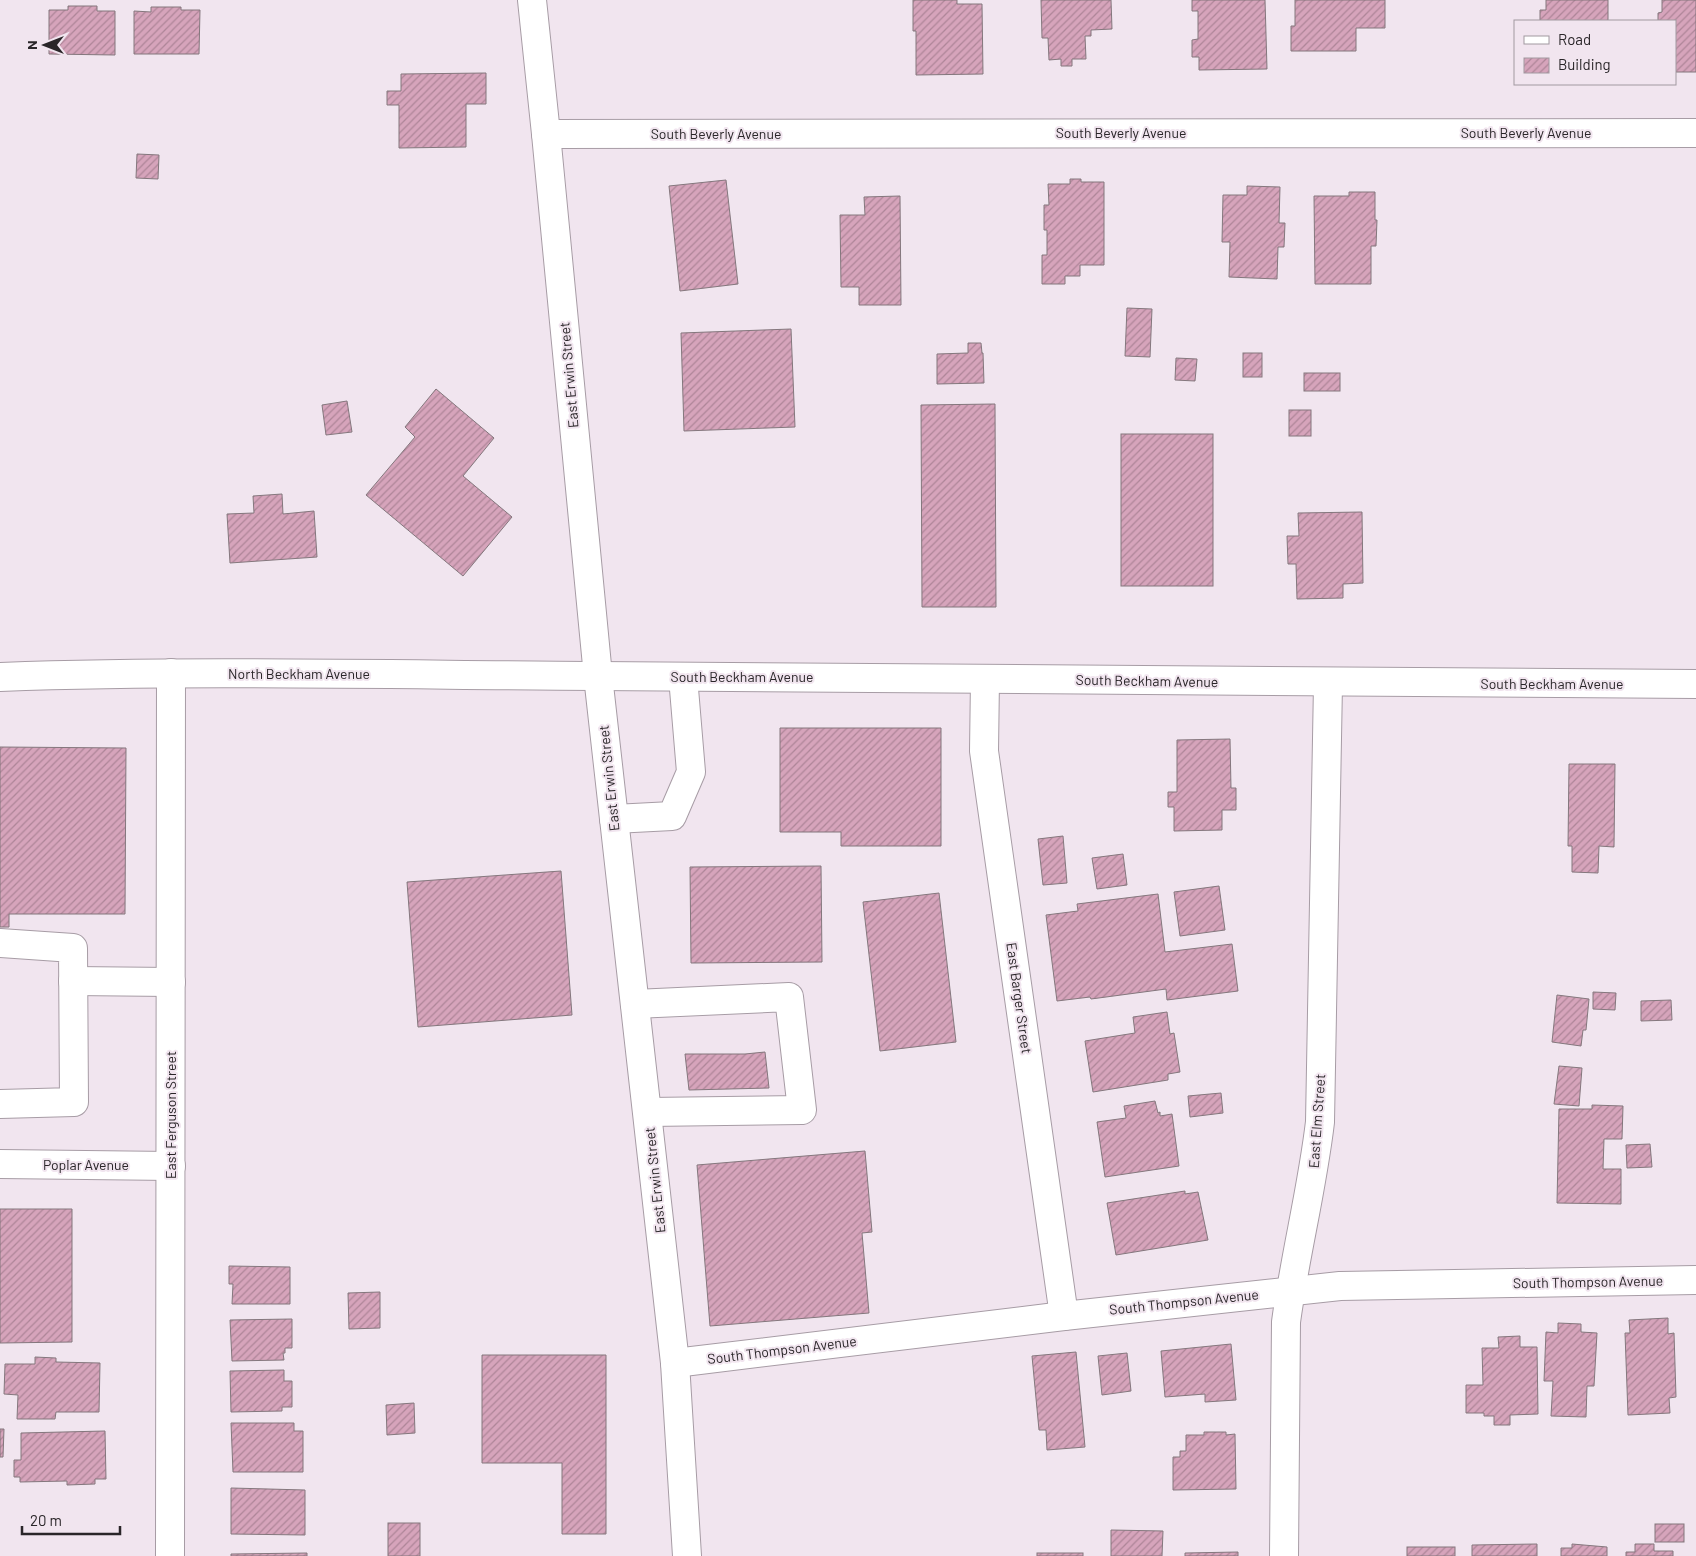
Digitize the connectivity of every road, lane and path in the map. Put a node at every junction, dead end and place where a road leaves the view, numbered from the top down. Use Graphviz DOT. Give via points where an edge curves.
graph roads {
  1 [pos="532,0"];
  2 [pos="1696,133"];
  3 [pos="546,134"];
  4 [pos="171,674"];
  5 [pos="598,676"];
  6 [pos="0,677"];
  7 [pos="683,677"];
  8 [pos="985,679"];
  9 [pos="1328,684"];
  10 [pos="1696,684"];
  11 [pos="614,819"];
  12 [pos="0,943"];
  13 [pos="73,981"];
  14 [pos="171,982"];
  15 [pos="634,1004"];
  16 [pos="0,1104"];
  17 [pos="648,1112"];
  18 [pos="0,1164"];
  19 [pos="171,1166"];
  20 [pos="1696,1280"];
  21 [pos="1290,1290"];
  22 [pos="1064,1316"];
  23 [pos="675,1363"];
  24 [pos="170,1556"];
  25 [pos="687,1556"];
  26 [pos="1284,1556"];
  1 -- 3 [label="street, East Erwin Street"];
  2 -- 3 [label="street, South Beverly Avenue"];
  3 -- 5 [label="street, East Erwin Street"];
  4 -- 5 [label="street, North Beckham Avenue"];
  4 -- 6 [label="street, North Beckham Avenue"];
  4 -- 14 [label="street, East Ferguson Street"];
  5 -- 7 [label="street, South Beckham Avenue"];
  5 -- 11 [label="street, East Erwin Street"];
  7 -- 8 [label="street, South Beckham Avenue"];
  7 -- 11 [label="street" via="691,772 672,816"];
  8 -- 9 [label="street, South Beckham Avenue"];
  8 -- 22 [label="street, East Barger Street" via="984,751"];
  9 -- 10 [label="street, South Beckham Avenue"];
  9 -- 21 [label="street, East Elm Street" via="1320,1122 1315,1166"];
  11 -- 15 [label="street, East Erwin Street"];
  12 -- 13 [label="street" via="73,948"];
  13 -- 14 [label="street"];
  13 -- 16 [label="street" via="74,1102"];
  14 -- 19 [label="street, East Ferguson Street"];
  15 -- 17 [label="street, East Erwin Street"];
  15 -- 17 [label="street" via="790,996 802,1110"];
  17 -- 23 [label="street, East Erwin Street"];
  18 -- 19 [label="street, Poplar Avenue"];
  19 -- 24 [label="street, East Ferguson Street"];
  20 -- 21 [label="street, South Thompson Avenue" via="1340,1286"];
  21 -- 22 [label="street, South Thompson Avenue"];
  21 -- 26 [label="street, East Elm Street" via="1284,1351"];
  22 -- 23 [label="street, South Thompson Avenue"];
  23 -- 25 [label="street, East Erwin Street"];
}
